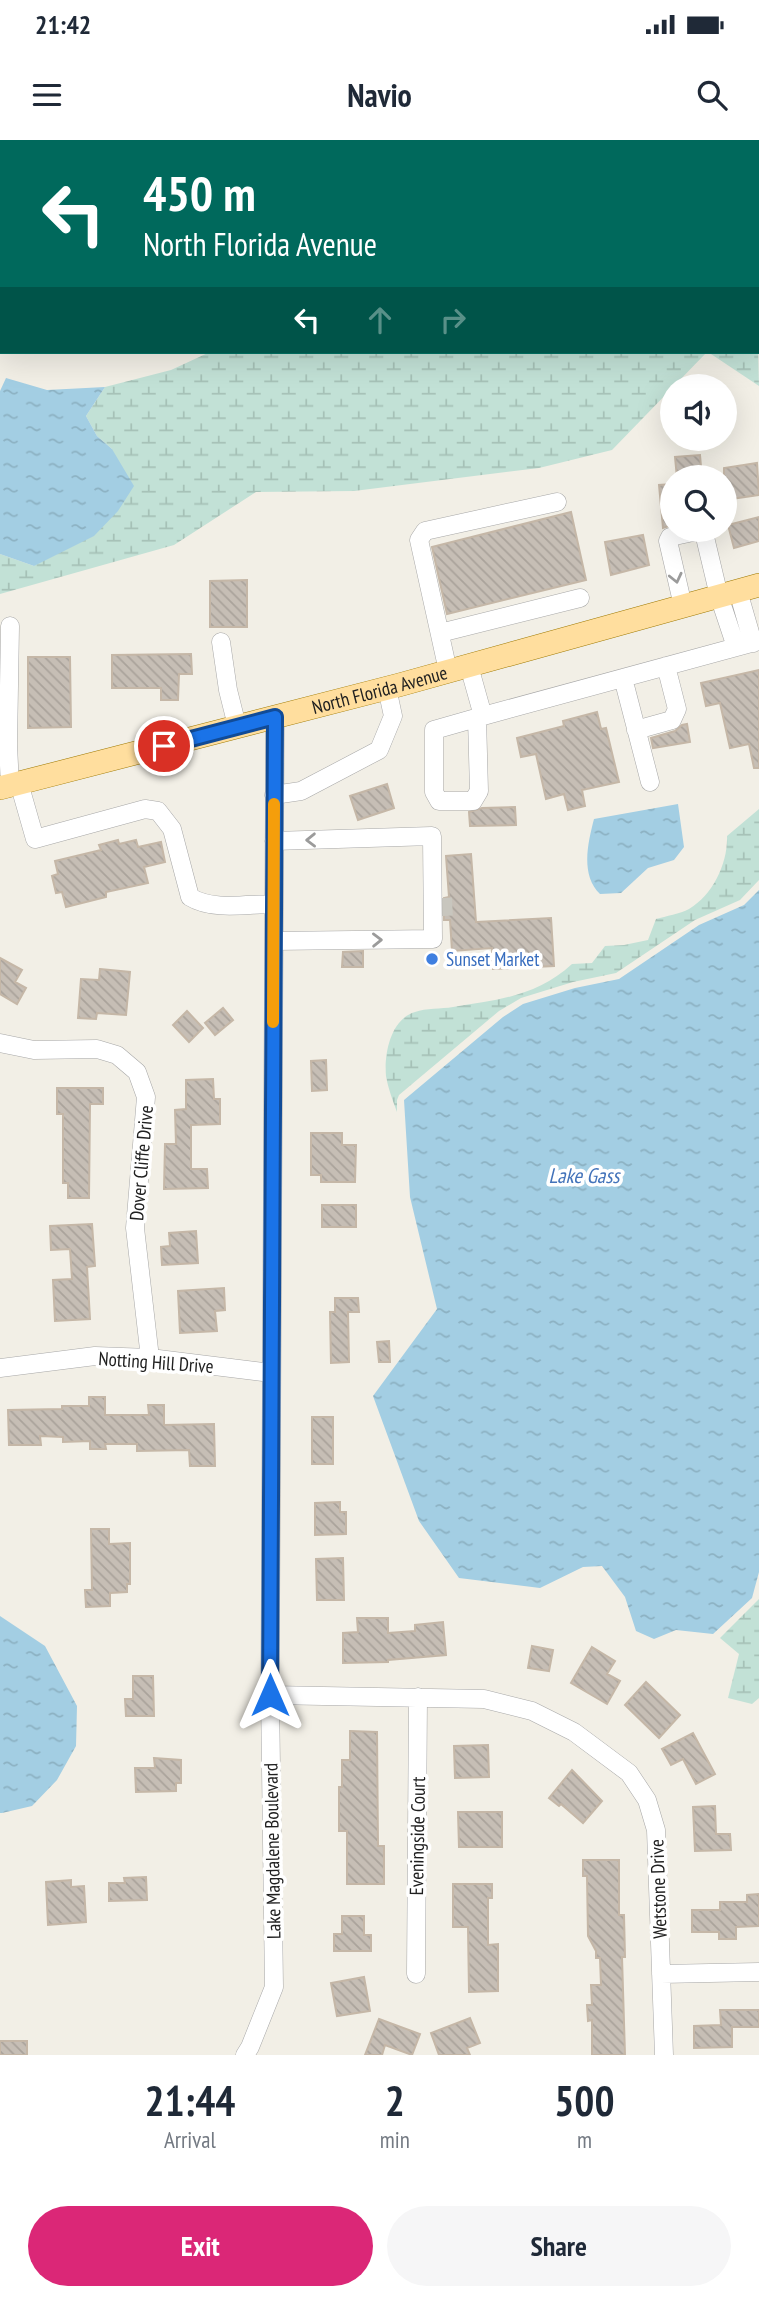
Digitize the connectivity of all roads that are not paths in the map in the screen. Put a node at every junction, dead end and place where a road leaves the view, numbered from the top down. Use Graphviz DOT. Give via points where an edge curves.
graph roads {
  1 [pos="557,502"];
  2 [pos="739,591"];
  3 [pos="580,597"];
  4 [pos="683,606"];
  5 [pos="10,626"];
  6 [pos="440,633"];
  7 [pos="221,642"];
  8 [pos="749,643"];
  9 [pos="666,666"];
  10 [pos="458,668"];
  11 [pos="623,678"];
  12 [pos="387,688"];
  13 [pos="275,717"];
  14 [pos="480,717"];
  15 [pos="237,726"];
  16 [pos="636,730"];
  17 [pos="650,782"];
  18 [pos="10,786"];
  19 [pos="274,796"];
  20 [pos="274,841"];
  21 [pos="274,904"];
  22 [pos="274,941"];
  23 [pos="0,1043"];
  24 [pos="150,1358"];
  25 [pos="0,1368"];
  26 [pos="271,1373"];
  27 [pos="270,1695"];
  28 [pos="418,1697"];
  29 [pos="759,1972"];
  30 [pos="416,1974"];
  31 [pos="661,1975"];
  32 [pos="245,2055"];
  33 [pos="664,2055"];
  1 -- 6 [label="street" via="422,534 419,540"];
  2 -- 4 [label="main road, North Florida Avenue"];
  2 -- 4 [label="street, one-way" via="704,533 670,537"];
  2 -- 8 [label="street"];
  3 -- 6 [label="street"];
  4 -- 10 [label="main road, North Florida Avenue"];
  5 -- 18 [label="street"];
  6 -- 10 [label="street"];
  7 -- 15 [label="street"];
  8 -- 9 [label="street"];
  9 -- 11 [label="street"];
  9 -- 16 [label="street" via="677,709 672,720"];
  10 -- 12 [label="main road, North Florida Avenue"];
  10 -- 14 [label="street"];
  11 -- 14 [label="street"];
  11 -- 16 [label="street"];
  12 -- 13 [label="main road, North Florida Avenue"];
  12 -- 19 [label="street" via="393,716 379,750 301,791"];
  13 -- 15 [label="main road, North Florida Avenue"];
  13 -- 19 [label="street, Lake Magdalene Boulevard"];
  14 -- 14 [label="street" via="434,730 434,792 439,801 473,801 479,791"];
  15 -- 18 [label="main road, North Florida Avenue"];
  16 -- 17 [label="street"];
  18 -- 21 [label="street" via="35,839 145,808 159,811 172,829 190,897 201,904"];
  19 -- 20 [label="street, Lake Magdalene Boulevard"];
  20 -- 21 [label="street, Lake Magdalene Boulevard"];
  22 -- 20 [label="street, one-way" via="433,939 438,922 432,836"];
  21 -- 22 [label="street, Lake Magdalene Boulevard"];
  22 -- 26 [label="street, Lake Magdalene Boulevard"];
  23 -- 24 [label="street, Dover Cliffe Drive" via="34,1050 97,1049 117,1055 137,1072 146,1097 135,1228"];
  24 -- 25 [label="street, Notting Hill Drive" via="95,1356"];
  24 -- 26 [label="street, Notting Hill Drive"];
  26 -- 27 [label="street, Lake Magdalene Boulevard"];
  27 -- 28 [label="street, Wetstone Drive"];
  27 -- 32 [label="street, Lake Magdalene Boulevard" via="274,1987"];
  28 -- 30 [label="street, Eveningside Court"];
  28 -- 31 [label="street, Wetstone Drive" via="484,1699 532,1711 574,1732 629,1773 647,1800 656,1830"];
  29 -- 31 [label="street"];
  31 -- 33 [label="street, Wetstone Drive"];
}
